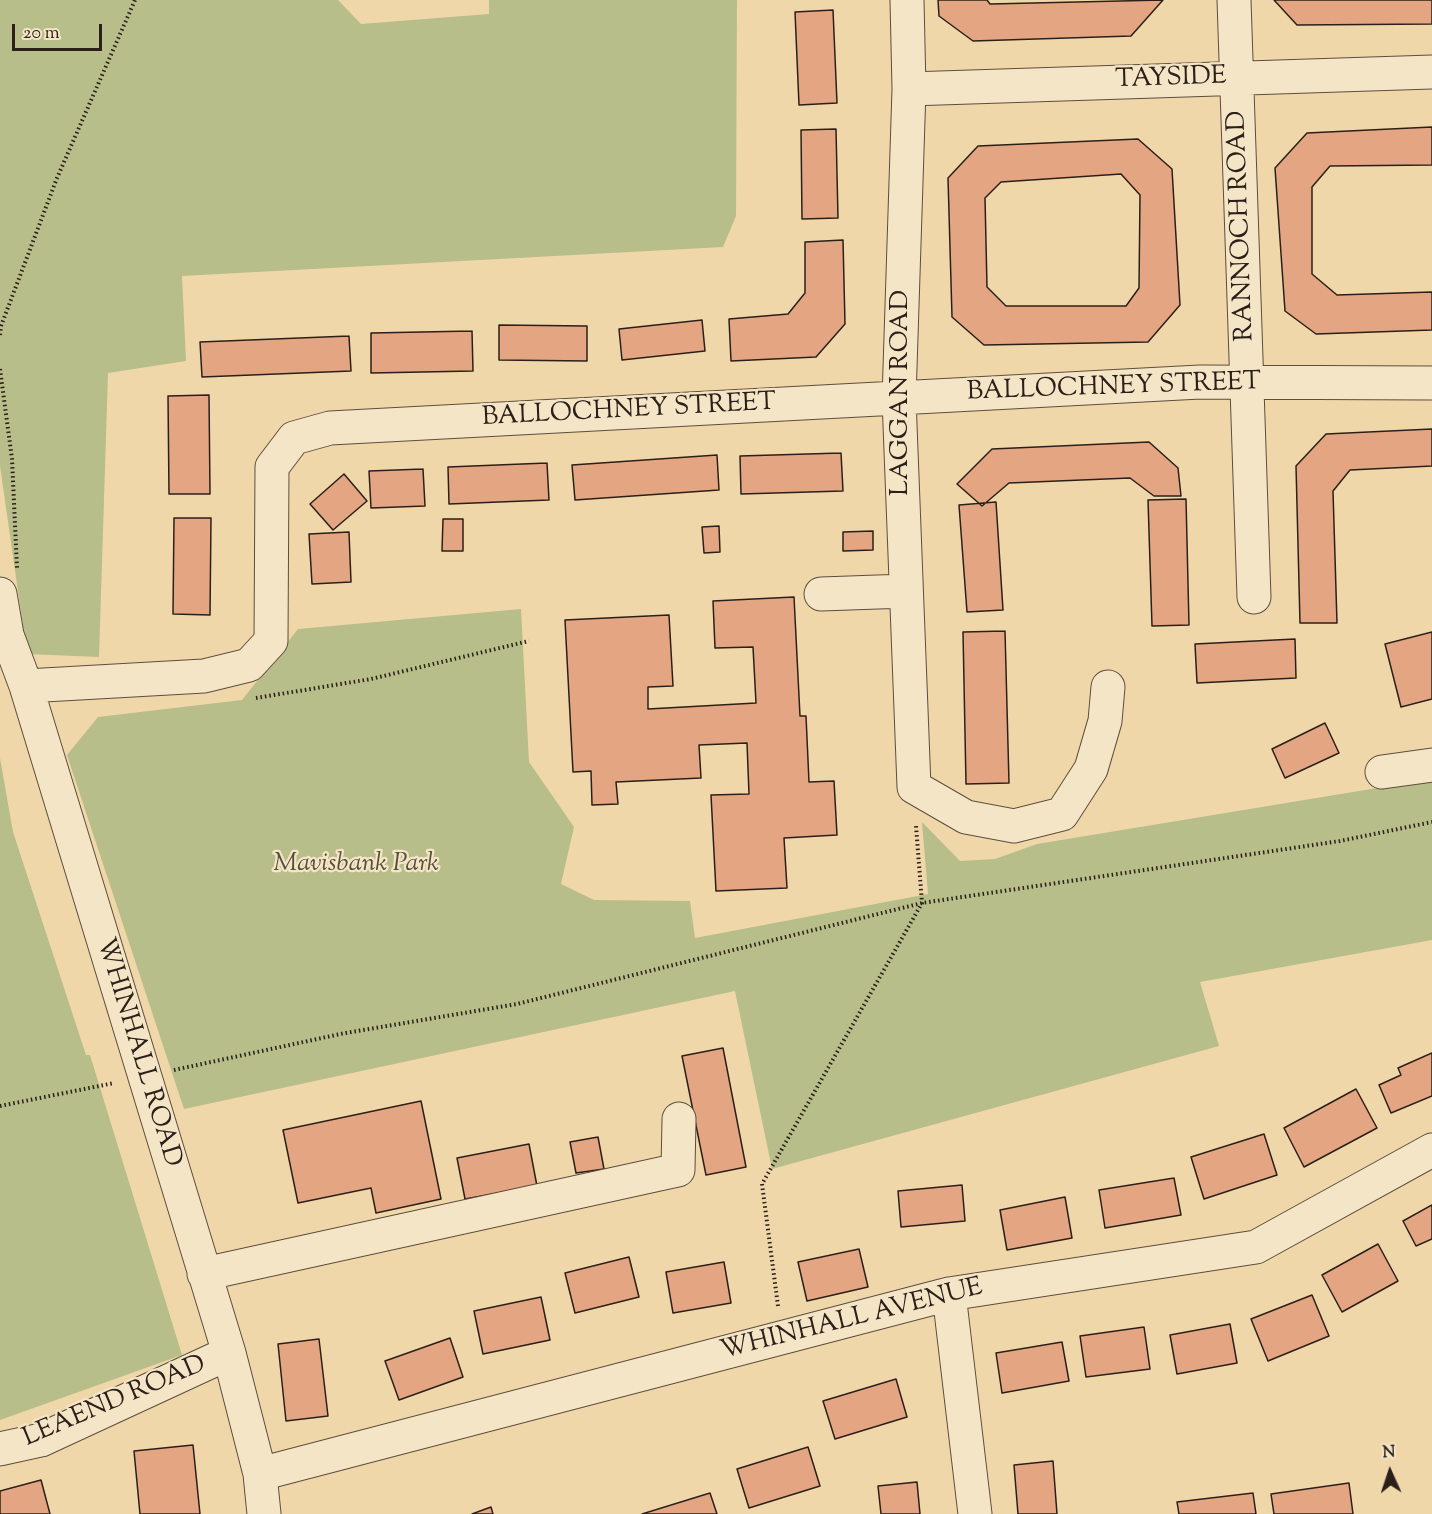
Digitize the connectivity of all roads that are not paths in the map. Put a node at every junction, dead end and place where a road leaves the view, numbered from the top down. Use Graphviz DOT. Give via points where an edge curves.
graph roads {
  1 [pos="907,0"];
  2 [pos="1234,0"];
  3 [pos="1432,72"];
  4 [pos="1237,78"];
  5 [pos="909,89"];
  6 [pos="1248,382"];
  7 [pos="1432,382"];
  8 [pos="898,399"];
  9 [pos="9,586"];
  10 [pos="906,591"];
  11 [pos="821,594"];
  12 [pos="1254,597"];
  13 [pos="26,686"];
  14 [pos="1108,687"];
  15 [pos="1432,765"];
  16 [pos="1382,772"];
  17 [pos="679,1119"];
  18 [pos="1432,1150"];
  19 [pos="204,1274"];
  20 [pos="949,1294"];
  21 [pos="229,1353"];
  22 [pos="0,1449"];
  23 [pos="260,1474"];
  24 [pos="264,1514"];
  25 [pos="975,1514"];
  1 -- 5 [label="street, LAGGAN ROAD"];
  2 -- 4 [label="street, RANNOCH ROAD"];
  3 -- 4 [label="street, TAYSIDE"];
  4 -- 5 [label="street, TAYSIDE"];
  4 -- 6 [label="street, RANNOCH ROAD"];
  5 -- 8 [label="street, LAGGAN ROAD"];
  6 -- 7 [label="street, BALLOCHNEY STREET"];
  6 -- 8 [label="street, BALLOCHNEY STREET"];
  6 -- 12 [label="street, RANNOCH ROAD"];
  8 -- 10 [label="street, LAGGAN ROAD"];
  8 -- 13 [label="street, BALLOCHNEY STREET" via="330,428 294,438 272,467 271,641 249,665 204,676"];
  9 -- 13 [label="street, WHINHALL ROAD" via="7,635"];
  10 -- 11 [label="street"];
  10 -- 14 [label="street, LAGGAN ROAD" via="914,787 966,818 1014,826 1062,814 1091,769 1105,721"];
  13 -- 19 [label="street, WHINHALL ROAD"];
  15 -- 16 [label="street"];
  17 -- 19 [label="street" via="678,1170"];
  18 -- 20 [label="street, WHINHALL AVENUE" via="1256,1247"];
  19 -- 21 [label="street, WHINHALL ROAD"];
  20 -- 23 [label="street, WHINHALL AVENUE"];
  20 -- 25 [label="street"];
  21 -- 22 [label="street, LEAEND ROAD" via="41,1440"];
  21 -- 23 [label="street, WHINHALL ROAD"];
  23 -- 24 [label="street, WHINHALL ROAD"];
}
